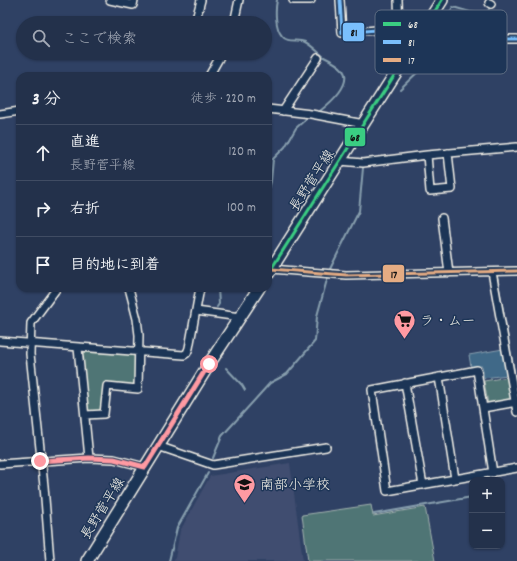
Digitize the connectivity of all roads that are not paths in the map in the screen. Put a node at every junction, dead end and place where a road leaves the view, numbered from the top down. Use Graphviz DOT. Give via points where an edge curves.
graph roads {
  1 [pos="110,0"];
  2 [pos="134,0"];
  3 [pos="201,0"];
  4 [pos="238,0"];
  5 [pos="293,0"];
  6 [pos="311,0"];
  7 [pos="340,0"];
  8 [pos="398,0"];
  9 [pos="442,0"];
  10 [pos="398,10"];
  11 [pos="436,10"];
  12 [pos="197,16"];
  13 [pos="235,16"];
  14 [pos="375,30"];
  15 [pos="517,39"];
  16 [pos="507,40"];
  17 [pos="318,58"];
  18 [pos="218,60"];
  19 [pos="211,72"];
  20 [pos="395,74"];
  21 [pos="272,110"];
  22 [pos="282,111"];
  23 [pos="16,112"];
  24 [pos="0,114"];
  25 [pos="364,124"];
  26 [pos="517,147"];
  27 [pos="448,153"];
  28 [pos="427,155"];
  29 [pos="340,161"];
  30 [pos="442,218"];
  31 [pos="272,269"];
  32 [pos="517,271"];
  33 [pos="272,272"];
  34 [pos="492,272"];
  35 [pos="449,273"];
  36 [pos="54,292"];
  37 [pos="130,292"];
  38 [pos="199,292"];
  39 [pos="256,292"];
  40 [pos="196,311"];
  41 [pos="240,317"];
  42 [pos="0,341"];
  43 [pos="30,343"];
  44 [pos="78,348"];
  45 [pos="139,352"];
  46 [pos="439,377"];
  47 [pos="405,383"];
  48 [pos="516,402"];
  49 [pos="483,408"];
  50 [pos="517,412"];
  51 [pos="85,415"];
  52 [pos="158,446"];
  53 [pos="326,447"];
  54 [pos="89,458"];
  55 [pos="40,461"];
  56 [pos="0,464"];
  57 [pos="145,467"];
  58 [pos="517,468"];
  59 [pos="493,472"];
  60 [pos="455,479"];
  61 [pos="423,485"];
  62 [pos="50,561"];
  63 [pos="87,561"];
  1 -- 2 [label="street" via="133,4"];
  3 -- 12 [label="street"];
  4 -- 13 [label="street"];
  5 -- 6 [label="street"];
  7 -- 14 [label="street" via="342,33"];
  8 -- 10 [label="street"];
  9 -- 11 [label="main road, 長野菅平線"];
  15 -- 16 [label="street"];
  17 -- 22 [label="street"];
  18 -- 19 [label="street"];
  20 -- 25 [label="main road, 長野菅平線"];
  21 -- 22 [label="street"];
  22 -- 25 [label="street"];
  23 -- 24 [label="street"];
  25 -- 29 [label="main road, 長野菅平線"];
  26 -- 27 [label="street"];
  27 -- 28 [label="street"];
  27 -- 28 [label="street" via="452,189 430,191"];
  28 -- 29 [label="street" via="364,163"];
  29 -- 31 [label="main road, 長野菅平線"];
  30 -- 35 [label="street"];
  32 -- 34 [label="street"];
  33 -- 35 [label="street" via="346,275"];
  34 -- 35 [label="street"];
  34 -- 48 [label="street"];
  36 -- 43 [label="street" via="31,323"];
  37 -- 45 [label="street" via="137,319"];
  38 -- 40 [label="street"];
  39 -- 41 [label="main road, 長野菅平線"];
  40 -- 41 [label="street"];
  40 -- 45 [label="street" via="187,353 184,355"];
  41 -- 52 [label="main road, 長野菅平線"];
  42 -- 43 [label="street"];
  43 -- 44 [label="street"];
  43 -- 55 [label="street"];
  44 -- 45 [label="street"];
  44 -- 51 [label="street"];
  45 -- 51 [label="street" via="138,389 107,386 104,414"];
  46 -- 47 [label="street"];
  46 -- 49 [label="street" via="477,370"];
  46 -- 60 [label="street"];
  47 -- 61 [label="street"];
  47 -- 61 [label="street" via="372,390 387,491"];
  48 -- 49 [label="street"];
  48 -- 50 [label="street"];
  49 -- 59 [label="street"];
  51 -- 54 [label="street"];
  52 -- 53 [label="street" via="214,464"];
  52 -- 57 [label="main road, 長野菅平線"];
  54 -- 55 [label="street"];
  54 -- 57 [label="street" via="114,459"];
  55 -- 56 [label="street"];
  55 -- 62 [label="street"];
  57 -- 63 [label="main road, 長野菅平線"];
  58 -- 59 [label="street"];
  59 -- 60 [label="street"];
  60 -- 61 [label="street"];
}
